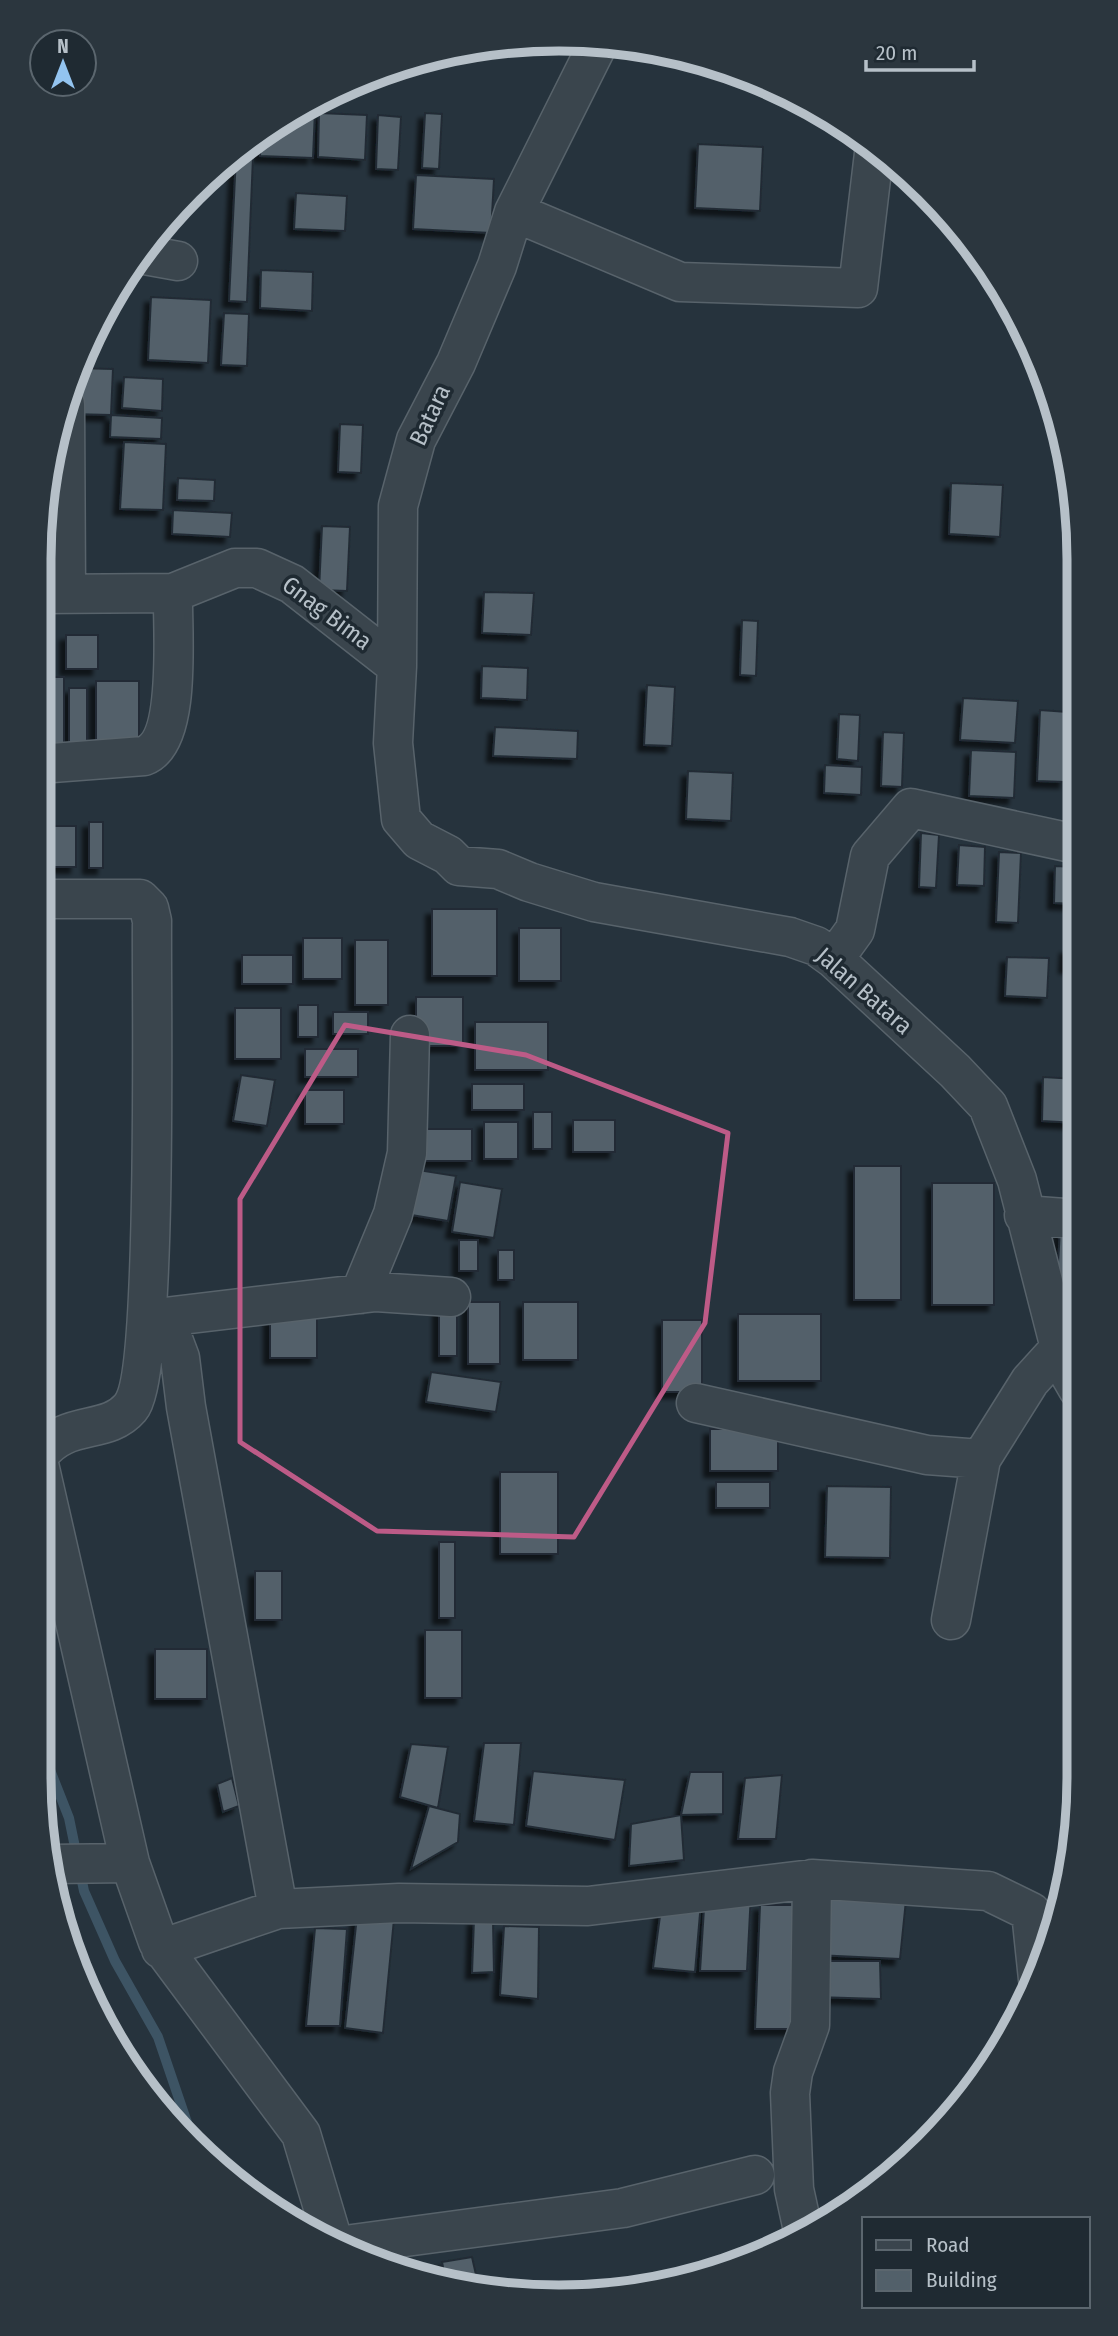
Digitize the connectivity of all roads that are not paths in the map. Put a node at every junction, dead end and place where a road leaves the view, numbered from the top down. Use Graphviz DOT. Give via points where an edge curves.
graph roads {
  1 [pos="593,52"];
  2 [pos="873,160"];
  3 [pos="514,212"];
  4 [pos="151,256"];
  5 [pos="178,261"];
  6 [pos="61,459"];
  7 [pos="52,593"];
  8 [pos="173,593"];
  9 [pos="397,666"];
  10 [pos="51,763"];
  11 [pos="401,818"];
  12 [pos="1067,842"];
  13 [pos="51,899"];
  14 [pos="834,959"];
  15 [pos="410,1035"];
  16 [pos="1024,1214"];
  17 [pos="1067,1218"];
  18 [pos="360,1294"];
  19 [pos="452,1297"];
  20 [pos="156,1319"];
  21 [pos="1059,1348"];
  22 [pos="1067,1370"];
  23 [pos="696,1403"];
  24 [pos="51,1440"];
  25 [pos="981,1459"];
  26 [pos="51,1531"];
  27 [pos="951,1620"];
  28 [pos="115,1863"];
  29 [pos="59,1864"];
  30 [pos="812,1879"];
  31 [pos="278,1909"];
  32 [pos="160,1949"];
  33 [pos="1035,1953"];
  34 [pos="755,2175"];
  35 [pos="801,2223"];
  36 [pos="330,2231"];
  37 [pos="357,2243"];
  1 -- 3 [label="street, Batara"];
  2 -- 3 [label="street" via="858,288 680,282"];
  3 -- 9 [label="street, Batara" via="461,351 416,440 398,506"];
  4 -- 5 [label="street"];
  6 -- 7 [label="street"];
  7 -- 8 [label="street"];
  8 -- 9 [label="street, Gnag Bima" via="234,568 257,568 292,584"];
  8 -- 10 [label="street" via="171,708 162,738 150,754"];
  9 -- 11 [label="street, Batara" via="393,743"];
  11 -- 14 [label="street, Jalan Batara" via="419,840 448,855 458,866 498,869 594,902 790,937 816,946"];
  12 -- 14 [label="street" via="911,808 870,856 855,930"];
  13 -- 20 [label="street" via="140,899 149,908"];
  14 -- 16 [label="street, Jalan Batara" via="988,1107 1017,1180"];
  15 -- 18 [label="street" via="407,1153 393,1214"];
  16 -- 17 [label="street"];
  16 -- 21 [label="street, Jalan Batara"];
  18 -- 19 [label="street"];
  18 -- 20 [label="street"];
  20 -- 24 [label="street" via="140,1391 130,1409 111,1422 67,1431"];
  20 -- 31 [label="street" via="180,1358"];
  21 -- 22 [label="street, Jalan Batara"];
  21 -- 25 [label="street" via="1030,1381"];
  23 -- 25 [label="street" via="927,1455"];
  25 -- 27 [label="street"];
  26 -- 28 [label="street"];
  28 -- 29 [label="street"];
  28 -- 32 [label="street"];
  30 -- 31 [label="street" via="588,1906 399,1903"];
  30 -- 33 [label="street" via="988,1891 1031,1912"];
  30 -- 35 [label="street" via="810,2025 790,2093 794,2189"];
  31 -- 32 [label="street"];
  32 -- 36 [label="street" via="301,2134"];
  34 -- 37 [label="street" via="624,2208"];
}
